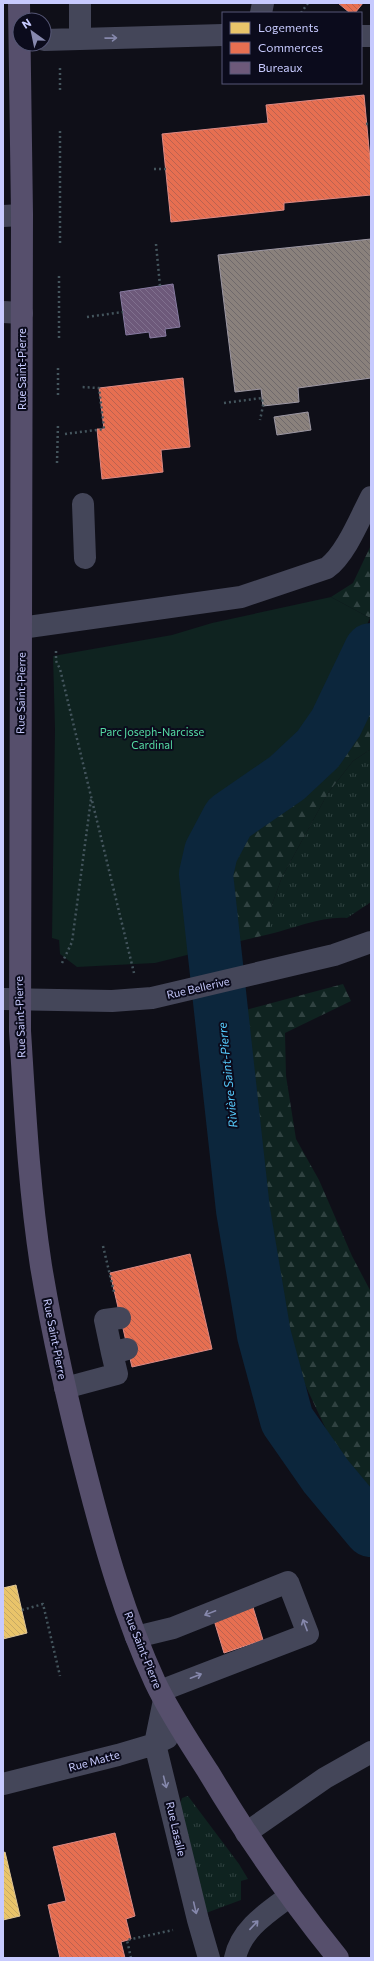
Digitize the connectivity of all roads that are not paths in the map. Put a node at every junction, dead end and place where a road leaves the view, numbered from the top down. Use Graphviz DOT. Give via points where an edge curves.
graph roads {
  1 [pos="80,3"];
  2 [pos="222,35"];
  3 [pos="80,38"];
  4 [pos="52,40"];
  5 [pos="20,52"];
  6 [pos="13,216"];
  7 [pos="12,312"];
  8 [pos="371,497"];
  9 [pos="83,504"];
  10 [pos="85,558"];
  11 [pos="21,628"];
  12 [pos="371,942"];
  13 [pos="11,999"];
  14 [pos="120,1318"];
  15 [pos="65,1388"];
  16 [pos="136,1637"];
  17 [pos="162,1696"];
  18 [pos="183,1730"];
  19 [pos="155,1744"];
  20 [pos="371,1752"];
  21 [pos="3,1784"];
  22 [pos="246,1833"];
  23 [pos="290,1896"];
  24 [pos="209,1958"];
  25 [pos="235,1958"];
  26 [pos="338,1958"];
  1 -- 3 [label="street"];
  3 -- 2 [label="street, one-way"];
  3 -- 4 [label="street"];
  5 -- 6 [label="main road, Rue Saint-Pierre"];
  6 -- 7 [label="main road, Rue Saint-Pierre"];
  7 -- 11 [label="main road, Rue Saint-Pierre"];
  8 -- 11 [label="street" via="335,563 327,568 241,597"];
  9 -- 10 [label="street"];
  11 -- 13 [label="main road, Rue Saint-Pierre"];
  12 -- 13 [label="street, Rue Bellerive" via="334,955 152,998 112,1001"];
  13 -- 15 [label="main road, Rue Saint-Pierre" via="24,1095 34,1211"];
  14 -- 15 [label="street" via="105,1320 119,1351 117,1374"];
  15 -- 16 [label="main road, Rue Saint-Pierre" via="96,1513"];
  16 -- 17 [label="main road, Rue Saint-Pierre"];
  17 -- 16 [label="street, one-way" via="308,1634 288,1582 174,1628"];
  17 -- 18 [label="main road, Rue Saint-Pierre"];
  17 -- 19 [label="street, Rue Lasalle"];
  18 -- 19 [label="street, Rue Matte"];
  18 -- 22 [label="main road, Rue Saint-Pierre"];
  19 -- 21 [label="street, Rue Matte"];
  19 -- 24 [label="street, Rue Lasalle, one-way"];
  20 -- 22 [label="street" via="336,1771"];
  22 -- 23 [label="main road, Rue Saint-Pierre"];
  25 -- 23 [label="street, one-way" via="241,1940 255,1923"];
  23 -- 26 [label="main road, Rue Saint-Pierre"];
}
